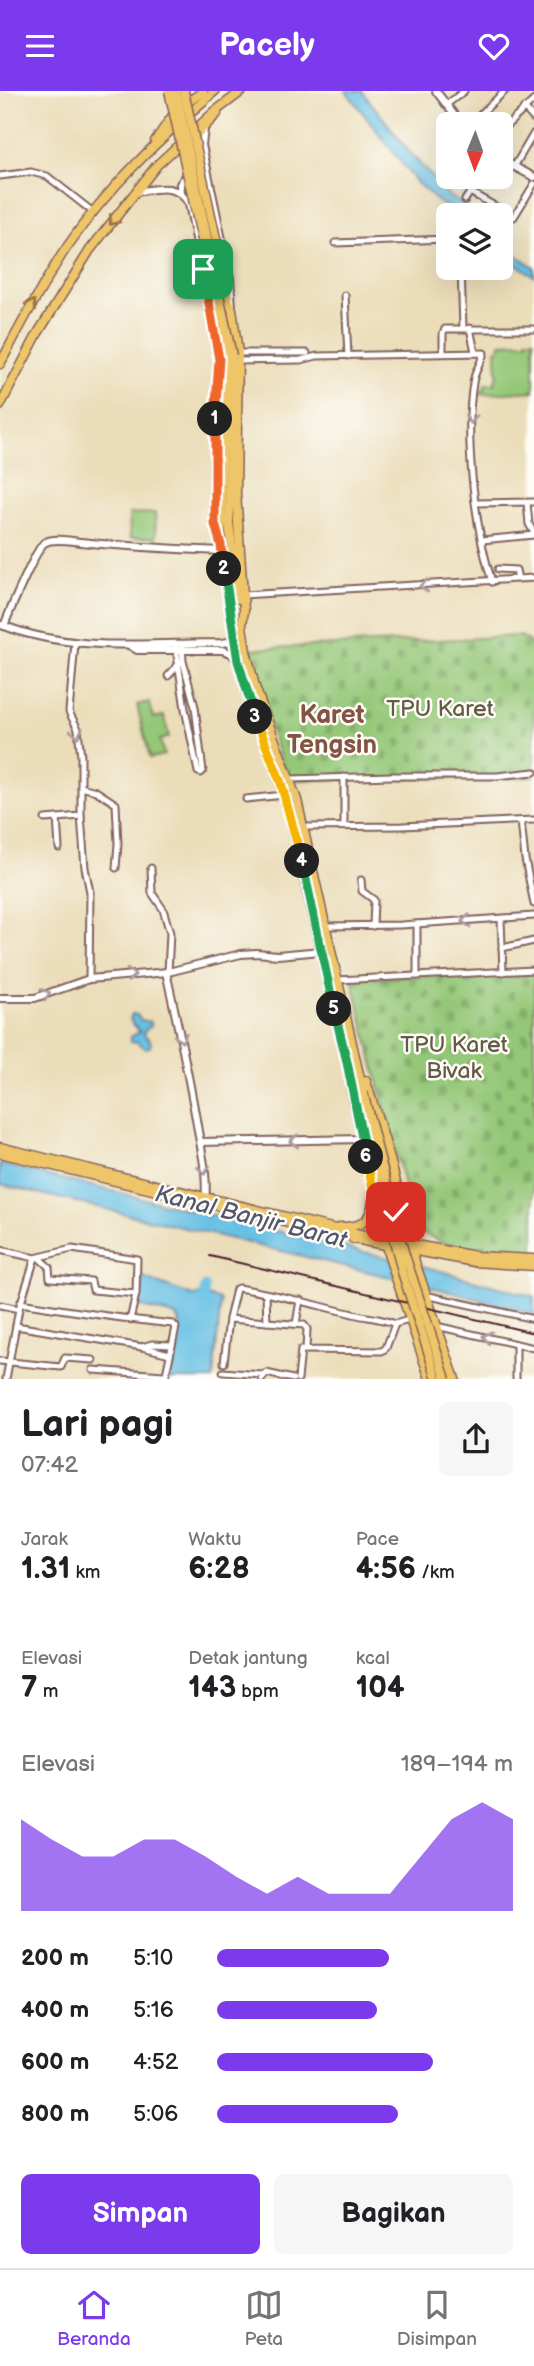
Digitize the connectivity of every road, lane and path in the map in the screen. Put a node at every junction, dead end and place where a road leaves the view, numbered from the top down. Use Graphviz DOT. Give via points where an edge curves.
graph roads {
  1 [pos="168,91"];
  2 [pos="178,91"];
  3 [pos="184,91"];
  4 [pos="203,91"];
  5 [pos="215,91"];
  6 [pos="242,91"];
  7 [pos="436,91"];
  8 [pos="464,91"];
  9 [pos="505,91"];
  10 [pos="534,100"];
  11 [pos="446,105"];
  12 [pos="524,108"];
  13 [pos="221,109"];
  14 [pos="452,112"];
  15 [pos="483,112"];
  16 [pos="513,119"];
  17 [pos="534,119"];
  18 [pos="164,128"];
  19 [pos="205,129"];
  20 [pos="534,133"];
  21 [pos="153,146"];
  22 [pos="514,167"];
  23 [pos="154,170"];
  24 [pos="209,174"];
  25 [pos="0,176"];
  26 [pos="534,177"];
  27 [pos="534,184"];
  28 [pos="472,189"];
  29 [pos="135,192"];
  30 [pos="470,192"];
  31 [pos="181,193"];
  32 [pos="466,200"];
  33 [pos="93,212"];
  34 [pos="436,240"];
  35 [pos="335,243"];
  36 [pos="218,262"];
  37 [pos="462,280"];
  38 [pos="345,295"];
  39 [pos="232,309"];
  40 [pos="467,328"];
  41 [pos="534,328"];
  42 [pos="475,352"];
  43 [pos="307,353"];
  44 [pos="443,353"];
  45 [pos="348,356"];
  46 [pos="238,357"];
  47 [pos="219,359"];
  48 [pos="0,364"];
  49 [pos="0,406"];
  50 [pos="534,502"];
  51 [pos="476,503"];
  52 [pos="527,503"];
  53 [pos="226,523"];
  54 [pos="534,534"];
  55 [pos="482,540"];
  56 [pos="221,548"];
  57 [pos="498,569"];
  58 [pos="534,578"];
  59 [pos="518,579"];
  60 [pos="492,582"];
  61 [pos="243,595"];
  62 [pos="2,625"];
  63 [pos="242,626"];
  64 [pos="235,640"];
  65 [pos="75,643"];
  66 [pos="179,647"];
  67 [pos="238,661"];
  68 [pos="180,663"];
  69 [pos="167,676"];
  70 [pos="187,692"];
  71 [pos="195,707"];
  72 [pos="185,709"];
  73 [pos="534,772"];
  74 [pos="344,777"];
  75 [pos="290,779"];
  76 [pos="81,787"];
  77 [pos="284,795"];
  78 [pos="246,799"];
  79 [pos="81,815"];
  80 [pos="57,817"];
  81 [pos="45,819"];
  82 [pos="534,820"];
  83 [pos="521,821"];
  84 [pos="344,826"];
  85 [pos="304,827"];
  86 [pos="59,848"];
  87 [pos="116,868"];
  88 [pos="151,868"];
  89 [pos="361,880"];
  90 [pos="534,904"];
  91 [pos="534,916"];
  92 [pos="500,919"];
  93 [pos="417,924"];
  94 [pos="326,926"];
  95 [pos="373,926"];
  96 [pos="534,941"];
  97 [pos="502,948"];
  98 [pos="321,951"];
  99 [pos="534,970"];
  100 [pos="167,972"];
  101 [pos="503,972"];
  102 [pos="417,976"];
  103 [pos="93,979"];
  104 [pos="337,980"];
  105 [pos="0,998"];
  106 [pos="351,1039"];
  107 [pos="347,1062"];
  108 [pos="360,1093"];
  109 [pos="362,1139"];
  110 [pos="200,1142"];
  111 [pos="0,1147"];
  112 [pos="0,1153"];
  113 [pos="393,1174"];
  114 [pos="372,1186"];
  115 [pos="205,1201"];
  116 [pos="402,1215"];
  117 [pos="379,1216"];
  118 [pos="409,1226"];
  119 [pos="326,1227"];
  120 [pos="359,1235"];
  121 [pos="389,1246"];
  122 [pos="430,1246"];
  123 [pos="0,1250"];
  124 [pos="409,1250"];
  125 [pos="37,1258"];
  126 [pos="534,1259"];
  127 [pos="534,1266"];
  128 [pos="398,1284"];
  129 [pos="425,1293"];
  130 [pos="136,1294"];
  131 [pos="266,1294"];
  132 [pos="300,1300"];
  133 [pos="0,1305"];
  134 [pos="19,1306"];
  135 [pos="229,1319"];
  136 [pos="534,1319"];
  137 [pos="130,1320"];
  138 [pos="409,1320"];
  139 [pos="267,1322"];
  140 [pos="296,1324"];
  141 [pos="395,1324"];
  142 [pos="436,1326"];
  143 [pos="16,1327"];
  144 [pos="412,1331"];
  145 [pos="516,1344"];
  146 [pos="171,1345"];
  147 [pos="142,1347"];
  148 [pos="534,1348"];
  149 [pos="306,1350"];
  150 [pos="170,1354"];
  151 [pos="93,1360"];
  152 [pos="0,1361"];
  153 [pos="8,1363"];
  154 [pos="224,1363"];
  155 [pos="93,1370"];
  156 [pos="223,1372"];
  157 [pos="165,1377"];
  158 [pos="263,1377"];
  159 [pos="6,1379"];
  160 [pos="296,1379"];
  161 [pos="430,1379"];
  162 [pos="437,1379"];
  163 [pos="446,1379"];
  164 [pos="455,1379"];
  165 [pos="516,1379"];
  1 -- 18 [label="street"];
  1 -- 53 [label="main road, bridge" via="225,356 222,465"];
  2 -- 36 [label="main road, bridge"];
  2 -- 53 [label="main road, bridge" via="232,356"];
  3 -- 36 [label="main road, bridge"];
  4 -- 18 [label="main road" via="178,109"];
  5 -- 21 [label="main road"];
  6 -- 13 [label="main road"];
  7 -- 11 [label="street"];
  8 -- 11 [label="street"];
  9 -- 15 [label="street"];
  10 -- 12 [label="street"];
  11 -- 14 [label="street"];
  12 -- 16 [label="street"];
  12 -- 17 [label="street"];
  13 -- 19 [label="main road"];
  13 -- 23 [label="main road"];
  18 -- 21 [label="main road"];
  19 -- 23 [label="main road"];
  19 -- 24 [label="street" via="201,141"];
  20 -- 22 [label="street"];
  21 -- 33 [label="main road"];
  22 -- 26 [label="street"];
  23 -- 29 [label="main road"];
  24 -- 31 [label="street" via="188,173 180,184"];
  24 -- 39 [label="street"];
  25 -- 33 [label="street" via="31,172 47,176"];
  27 -- 30 [label="street" via="514,217"];
  28 -- 30 [label="street"];
  29 -- 31 [label="street" via="164,188"];
  29 -- 49 [label="main road, one-way" via="72,277"];
  30 -- 32 [label="street"];
  31 -- 47 [label="street" via="189,204 195,230"];
  48 -- 33 [label="main road, one-way" via="53,269"];
  34 -- 35 [label="street"];
  36 -- 39 [label="main road"];
  36 -- 47 [label="main road"];
  37 -- 40 [label="street"];
  38 -- 45 [label="street"];
  39 -- 46 [label="main road"];
  40 -- 41 [label="street"];
  40 -- 42 [label="street"];
  40 -- 44 [label="street" via="443,330"];
  42 -- 44 [label="street"];
  42 -- 51 [label="street, one-way" via="484,353 471,399"];
  43 -- 46 [label="street"];
  44 -- 45 [label="street"];
  45 -- 46 [label="street"];
  46 -- 61 [label="main road" via="236,492"];
  47 -- 56 [label="main road" via="214,510"];
  50 -- 52 [label="street"];
  51 -- 52 [label="street"];
  51 -- 55 [label="street"];
  52 -- 54 [label="street"];
  53 -- 56 [label="main road"];
  53 -- 63 [label="main road"];
  54 -- 55 [label="street"];
  55 -- 60 [label="street"];
  56 -- 62 [label="street" via="46,542"];
  56 -- 64 [label="main road"];
  57 -- 59 [label="street" via="516,571"];
  58 -- 59 [label="street"];
  59 -- 60 [label="street"];
  60 -- 61 [label="street, one-way"];
  61 -- 63 [label="main road"];
  62 -- 65 [label="street" via="41,639"];
  63 -- 75 [label="main road" via="256,690"];
  64 -- 66 [label="street"];
  64 -- 67 [label="main road"];
  65 -- 66 [label="street"];
  65 -- 76 [label="street, one-way" via="69,712 78,729"];
  66 -- 67 [label="street" via="222,650"];
  66 -- 68 [label="street"];
  67 -- 77 [label="main road"];
  68 -- 69 [label="street"];
  68 -- 70 [label="street"];
  70 -- 71 [label="street"];
  70 -- 72 [label="street"];
  71 -- 72 [label="street"];
  71 -- 72 [label="street" via="199,760"];
  73 -- 74 [label="street"];
  74 -- 75 [label="street"];
  74 -- 84 [label="street"];
  75 -- 85 [label="main road"];
  76 -- 79 [label="street"];
  76 -- 87 [label="street" via="116,804"];
  77 -- 78 [label="street"];
  77 -- 98 [label="main road"];
  79 -- 80 [label="street"];
  79 -- 103 [label="street"];
  80 -- 81 [label="street"];
  80 -- 86 [label="street"];
  82 -- 83 [label="street"];
  83 -- 84 [label="street"];
  83 -- 90 [label="street"];
  84 -- 85 [label="street"];
  85 -- 94 [label="main road"];
  88 -- 100 [label="street" via="152,893 170,933"];
  89 -- 95 [label="street" via="362,891 373,900"];
  91 -- 92 [label="street"];
  92 -- 93 [label="street, one-way"];
  92 -- 97 [label="street"];
  93 -- 95 [label="street"];
  93 -- 102 [label="street"];
  94 -- 95 [label="street"];
  94 -- 104 [label="main road"];
  96 -- 97 [label="street"];
  97 -- 101 [label="street"];
  98 -- 100 [label="street" via="241,954"];
  98 -- 107 [label="main road"];
  99 -- 101 [label="street"];
  103 -- 100 [label="street, one-way"];
  100 -- 110 [label="street, one-way"];
  101 -- 102 [label="street"];
  102 -- 104 [label="street"];
  105 -- 103 [label="street, one-way" via="35,999"];
  104 -- 106 [label="main road"];
  106 -- 108 [label="main road"];
  106 -- 113 [label="main road"];
  107 -- 108 [label="main road"];
  107 -- 109 [label="main road"];
  108 -- 162 [label="main road, bridge" via="402,1272"];
  108 -- 163 [label="main road, bridge"];
  109 -- 110 [label="street, one-way"];
  109 -- 114 [label="main road"];
  110 -- 115 [label="street, one-way"];
  111 -- 115 [label="main road"];
  112 -- 115 [label="main road"];
  113 -- 116 [label="main road"];
  113 -- 117 [label="main road" via="390,1183 396,1216 389,1221"];
  114 -- 117 [label="main road"];
  114 -- 119 [label="main road" via="372,1212 366,1222"];
  115 -- 119 [label="main road"];
  115 -- 121 [label="main road"];
  116 -- 118 [label="main road"];
  116 -- 121 [label="main road" via="402,1231"];
  117 -- 120 [label="main road" via="376,1230"];
  117 -- 121 [label="main road"];
  118 -- 122 [label="main road"];
  118 -- 124 [label="main road"];
  119 -- 120 [label="main road"];
  120 -- 121 [label="main road"];
  121 -- 124 [label="main road"];
  121 -- 128 [label="main road"];
  122 -- 124 [label="main road"];
  122 -- 126 [label="main road" via="476,1256"];
  123 -- 125 [label="street"];
  124 -- 127 [label="main road" via="475,1262"];
  124 -- 128 [label="main road, bridge"];
  124 -- 129 [label="main road"];
  125 -- 130 [label="street" via="49,1267 50,1278 91,1281 93,1290"];
  125 -- 130 [label="street" via="72,1249 137,1259"];
  125 -- 134 [label="street"];
  128 -- 138 [label="main road"];
  129 -- 136 [label="street"];
  129 -- 142 [label="main road"];
  130 -- 137 [label="street"];
  131 -- 132 [label="street"];
  131 -- 135 [label="street" via="238,1288"];
  131 -- 139 [label="street"];
  132 -- 140 [label="street"];
  132 -- 141 [label="street"];
  133 -- 134 [label="street"];
  134 -- 137 [label="street"];
  134 -- 143 [label="street"];
  135 -- 139 [label="street"];
  135 -- 154 [label="street"];
  137 -- 146 [label="street" via="173,1324"];
  138 -- 141 [label="street"];
  138 -- 144 [label="main road"];
  139 -- 140 [label="street"];
  140 -- 149 [label="street" via="307,1329"];
  141 -- 149 [label="street" via="382,1351"];
  142 -- 144 [label="main road" via="423,1323"];
  145 -- 142 [label="street, one-way"];
  142 -- 164 [label="main road"];
  143 -- 147 [label="street"];
  143 -- 153 [label="street"];
  144 -- 161 [label="main road"];
  145 -- 148 [label="street"];
  145 -- 165 [label="street"];
  146 -- 147 [label="street"];
  146 -- 150 [label="street"];
  147 -- 150 [label="street"];
  149 -- 160 [label="street" via="302,1350"];
  150 -- 157 [label="street"];
  151 -- 153 [label="street" via="65,1358 62,1367"];
  152 -- 153 [label="street"];
  153 -- 159 [label="street"];
  155 -- 157 [label="street"];
  156 -- 158 [label="street"];
  158 -- 160 [label="street" via="266,1373"];
}
